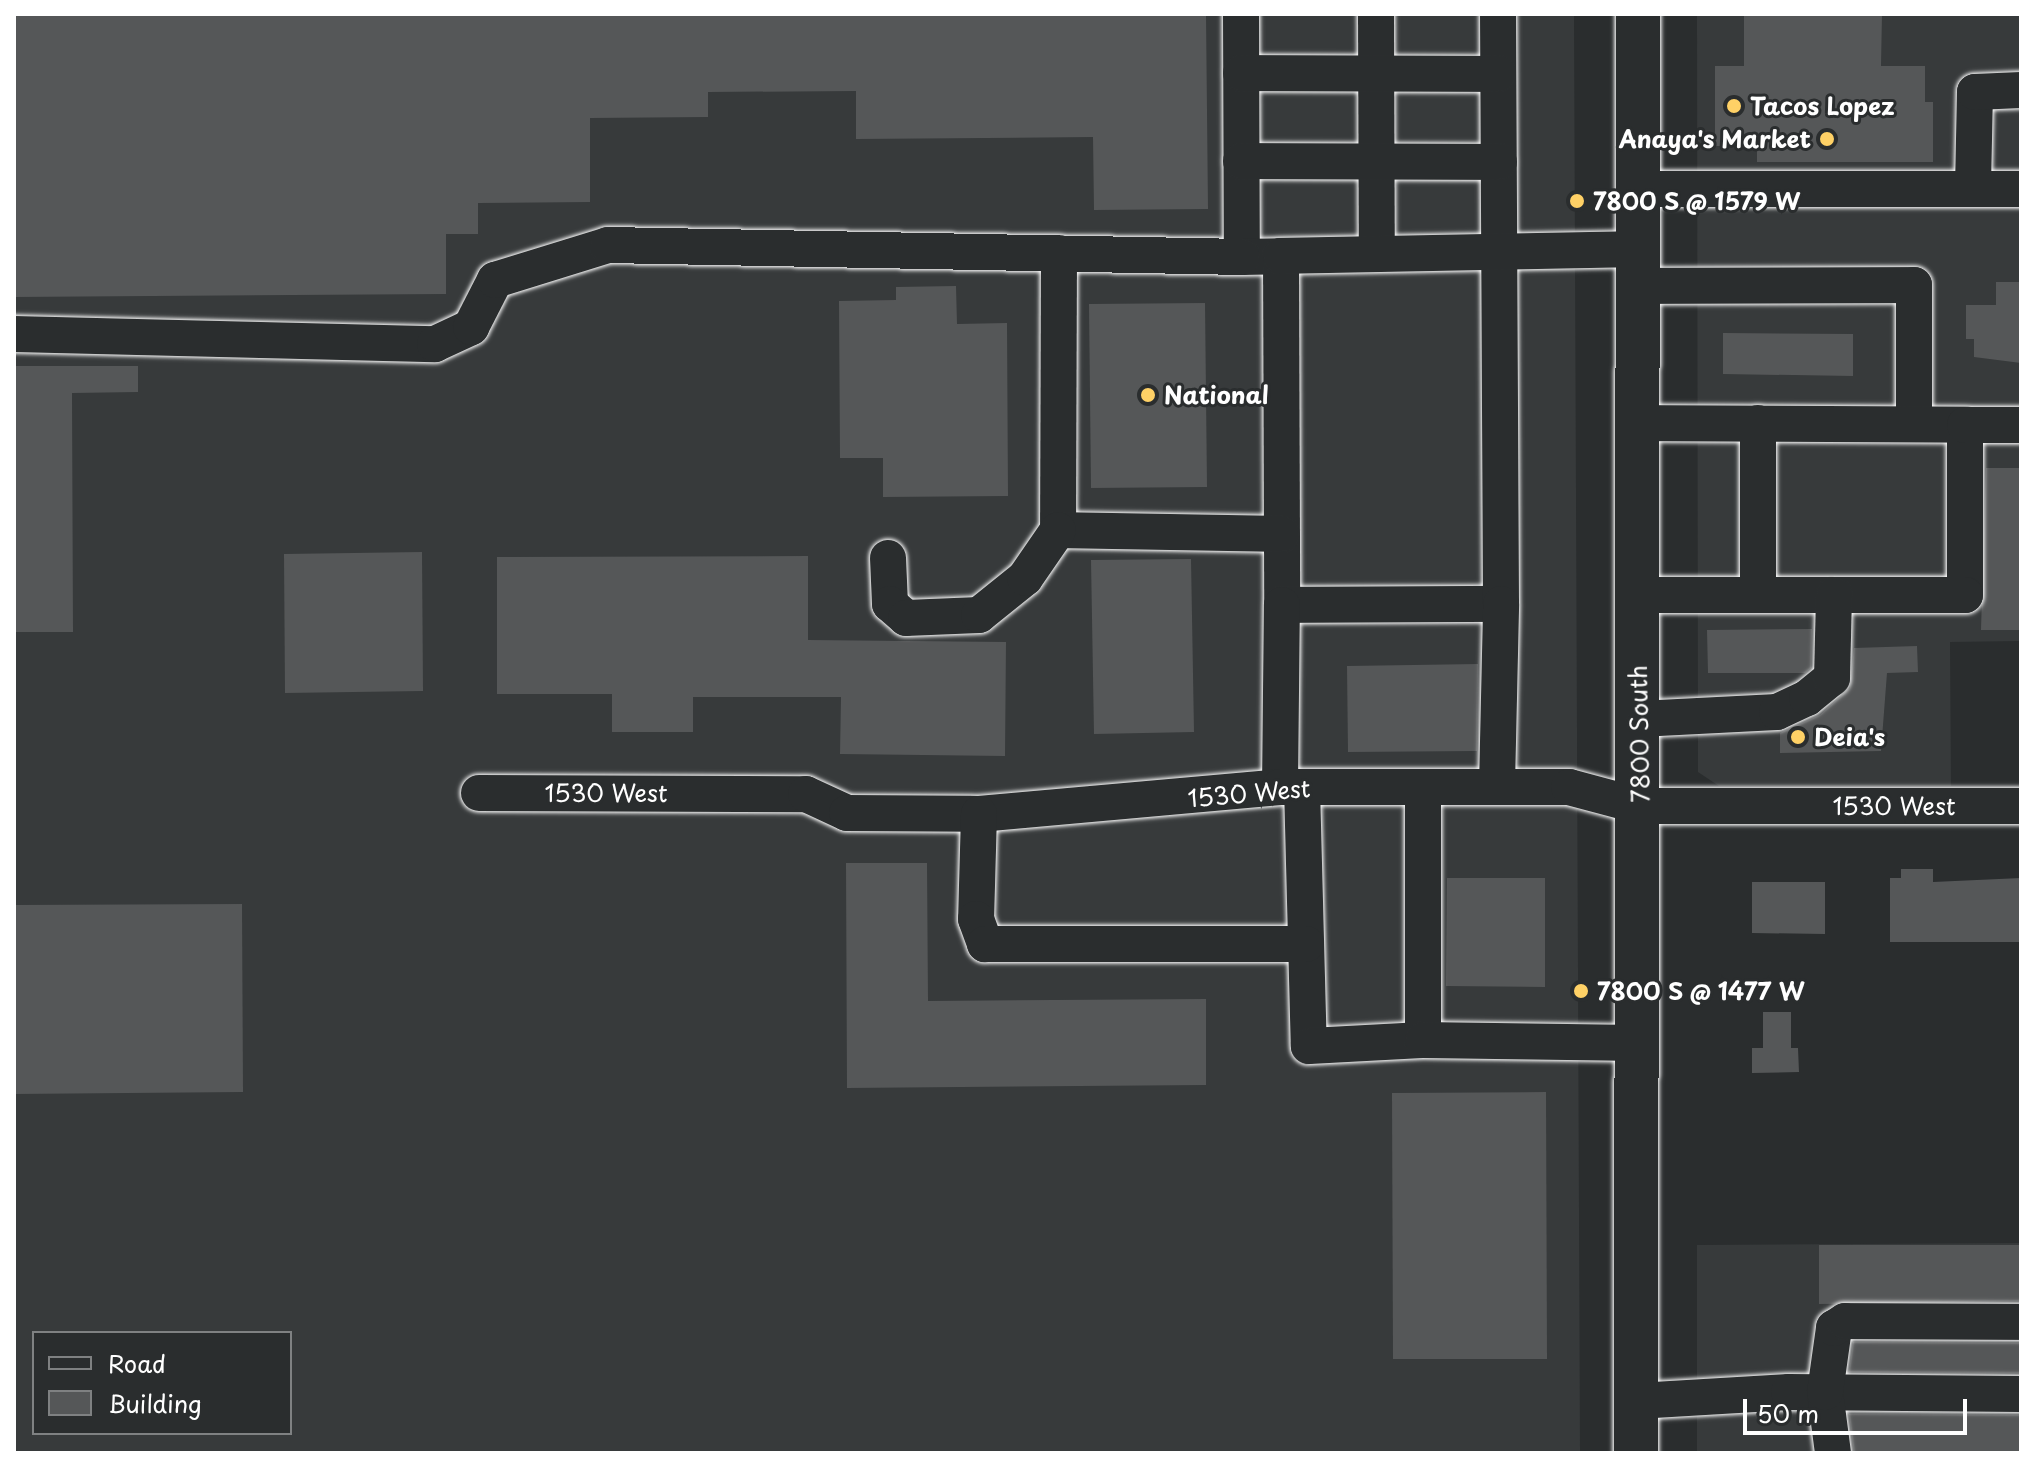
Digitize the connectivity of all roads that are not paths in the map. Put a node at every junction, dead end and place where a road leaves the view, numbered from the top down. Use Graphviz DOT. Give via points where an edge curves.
graph roads {
  1 [pos="1241,14"];
  2 [pos="1376,14"];
  3 [pos="1498,14"];
  4 [pos="1638,14"];
  5 [pos="1241,73"];
  6 [pos="1376,74"];
  7 [pos="1498,74"];
  8 [pos="2021,90"];
  9 [pos="1241,161"];
  10 [pos="1376,162"];
  11 [pos="1499,162"];
  12 [pos="1973,187"];
  13 [pos="1637,189"];
  14 [pos="2021,189"];
  15 [pos="1499,252"];
  16 [pos="1059,253"];
  17 [pos="1377,254"];
  18 [pos="1281,256"];
  19 [pos="1242,257"];
  20 [pos="1637,267"];
  21 [pos="14,334"];
  22 [pos="1637,423"];
  23 [pos="1758,423"];
  24 [pos="1914,424"];
  25 [pos="1965,425"];
  26 [pos="2021,425"];
  27 [pos="1058,530"];
  28 [pos="1282,534"];
  29 [pos="888,558"];
  30 [pos="1638,595"];
  31 [pos="1758,595"];
  32 [pos="1834,595"];
  33 [pos="1501,604"];
  34 [pos="1282,605"];
  35 [pos="1639,719"];
  36 [pos="1497,786"];
  37 [pos="1291,787"];
  38 [pos="1423,787"];
  39 [pos="479,793"];
  40 [pos="1640,806"];
  41 [pos="2021,806"];
  42 [pos="979,814"];
  43 [pos="1306,944"];
  44 [pos="1423,1040"];
  45 [pos="1639,1043"];
  46 [pos="2021,1322"];
  47 [pos="1825,1392"];
  48 [pos="2021,1394"];
  49 [pos="1637,1401"];
  50 [pos="1636,1453"];
  51 [pos="1833,1453"];
  1 -- 5 [label="street"];
  2 -- 6 [label="street"];
  3 -- 7 [label="street"];
  4 -- 13 [label="main road, 7800 South"];
  5 -- 6 [label="street"];
  5 -- 9 [label="street"];
  6 -- 7 [label="street"];
  6 -- 10 [label="street"];
  7 -- 11 [label="street"];
  8 -- 12 [label="street" via="1975,92"];
  9 -- 10 [label="street"];
  9 -- 19 [label="street"];
  10 -- 11 [label="street"];
  10 -- 17 [label="street"];
  11 -- 15 [label="street"];
  12 -- 13 [label="street"];
  12 -- 14 [label="street"];
  13 -- 20 [label="main road, 7800 South"];
  15 -- 17 [label="street"];
  15 -- 20 [label="street"];
  15 -- 33 [label="street"];
  16 -- 19 [label="street"];
  16 -- 21 [label="street" via="608,245 495,280 471,327 435,344"];
  16 -- 27 [label="street"];
  17 -- 18 [label="street"];
  18 -- 19 [label="street"];
  18 -- 28 [label="street"];
  20 -- 22 [label="main road, 7800 South"];
  20 -- 24 [label="street" via="1914,285"];
  22 -- 23 [label="street"];
  22 -- 30 [label="main road, 7800 South"];
  23 -- 24 [label="street"];
  23 -- 31 [label="street"];
  24 -- 25 [label="street"];
  25 -- 26 [label="street"];
  25 -- 32 [label="street" via="1965,595"];
  27 -- 28 [label="street"];
  27 -- 29 [label="street" via="1025,578 979,615 906,618 890,604"];
  28 -- 34 [label="street"];
  30 -- 31 [label="street"];
  30 -- 35 [label="main road, 7800 South"];
  31 -- 32 [label="street"];
  32 -- 35 [label="street" via="1832,678 1807,698 1777,712"];
  33 -- 34 [label="street"];
  33 -- 36 [label="street"];
  34 -- 37 [label="street"];
  35 -- 40 [label="main road, 7800 South"];
  36 -- 38 [label="street, 1530 West"];
  36 -- 40 [label="street, 1530 West" via="1569,787"];
  37 -- 38 [label="street, 1530 West"];
  37 -- 42 [label="street, 1530 West"];
  37 -- 43 [label="street"];
  38 -- 44 [label="street"];
  39 -- 42 [label="street, 1530 West" via="806,794 847,813"];
  40 -- 41 [label="street, 1530 West"];
  40 -- 45 [label="main road, 7800 South"];
  42 -- 43 [label="street" via="976,919 985,944"];
  43 -- 44 [label="street" via="1309,1046"];
  44 -- 45 [label="street"];
  45 -- 49 [label="main road, 7800 South"];
  46 -- 47 [label="street" via="1845,1321 1834,1328"];
  47 -- 48 [label="street"];
  47 -- 49 [label="street"];
  47 -- 51 [label="street"];
  49 -- 50 [label="main road, 7800 South"];
}
